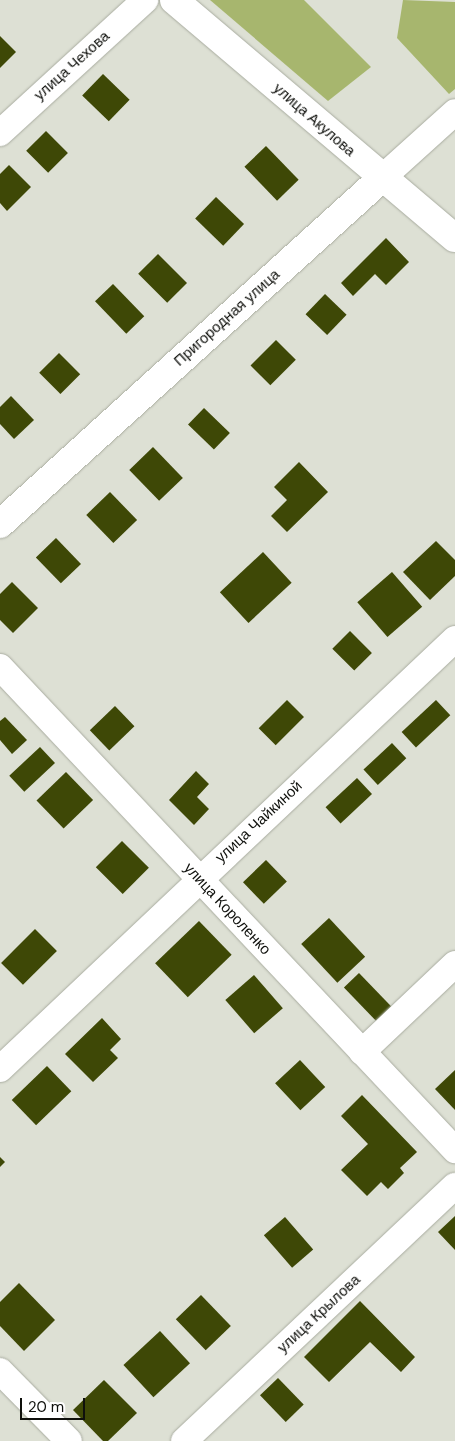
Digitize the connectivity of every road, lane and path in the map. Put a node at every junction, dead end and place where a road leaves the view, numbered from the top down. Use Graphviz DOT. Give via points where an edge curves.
graph roads {
  1 [pos="145,0"];
  2 [pos="174,0"];
  3 [pos="455,112"];
  4 [pos="0,133"];
  5 [pos="382,178"];
  6 [pos="455,238"];
  7 [pos="0,524"];
  8 [pos="455,639"];
  9 [pos="0,667"];
  10 [pos="198,879"];
  11 [pos="455,964"];
  12 [pos="362,1052"];
  13 [pos="0,1069"];
  14 [pos="455,1150"];
  15 [pos="455,1186"];
  16 [pos="0,1370"];
  17 [pos="70,1441"];
  18 [pos="184,1441"];
  1 -- 4 [label="street, улица Чехова"];
  2 -- 5 [label="main road, улица Акулова"];
  3 -- 5 [label="street, Пригородная улица"];
  5 -- 6 [label="main road, улица Акулова"];
  5 -- 7 [label="main road, Пригородная улица"];
  8 -- 10 [label="street, улица Чайкиной"];
  9 -- 10 [label="street, улица Короленко"];
  10 -- 12 [label="street, улица Короленко"];
  10 -- 13 [label="street, улица Чайкиной"];
  11 -- 12 [label="street"];
  12 -- 14 [label="street, улица Короленко"];
  15 -- 18 [label="street, улица Крылова"];
  16 -- 17 [label="street"];
}
